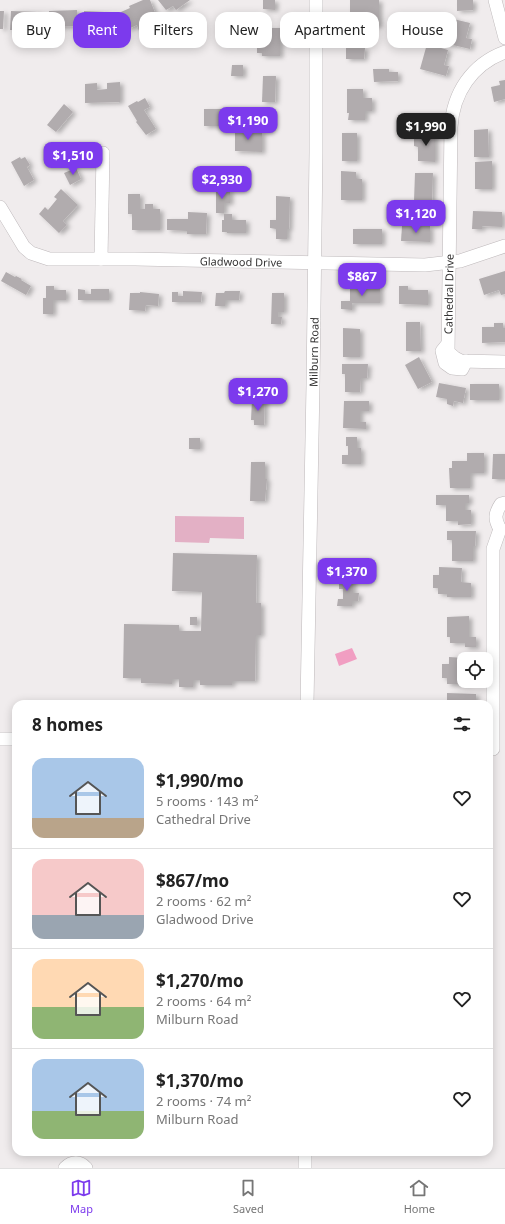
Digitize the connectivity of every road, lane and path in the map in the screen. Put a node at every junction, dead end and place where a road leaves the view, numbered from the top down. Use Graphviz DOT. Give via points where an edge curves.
graph roads {
  1 [pos="316,0"];
  2 [pos="495,0"];
  3 [pos="505,38"];
  4 [pos="505,52"];
  5 [pos="103,153"];
  6 [pos="0,207"];
  7 [pos="505,246"];
  8 [pos="101,259"];
  9 [pos="449,263"];
  10 [pos="315,264"];
  11 [pos="505,362"];
  12 [pos="505,503"];
  13 [pos="502,529"];
  14 [pos="307,700"];
  15 [pos="0,739"];
  16 [pos="12,739"];
  17 [pos="496,749"];
  18 [pos="305,1156"];
  19 [pos="305,1168"];
  1 -- 10 [label="street, Milburn Road"];
  2 -- 3 [label="street"];
  4 -- 9 [label="street, Cathedral Drive" via="483,64 470,76 453,107"];
  5 -- 8 [label="street"];
  6 -- 8 [label="street, Gladwood Drive" via="24,247 31,253 49,259"];
  7 -- 9 [label="street, Gladwood Drive"];
  8 -- 10 [label="street, Gladwood Drive"];
  9 -- 10 [label="street, Gladwood Drive"];
  9 -- 11 [label="street, Cathedral Drive" via="448,352 455,358 466,361"];
  10 -- 14 [label="street, Milburn Road"];
  12 -- 13 [label="street" via="501,504 496,512 496,522"];
  13 -- 17 [label="street" via="493,549"];
  15 -- 16 [label="street"];
  18 -- 19 [label="street"];
}
